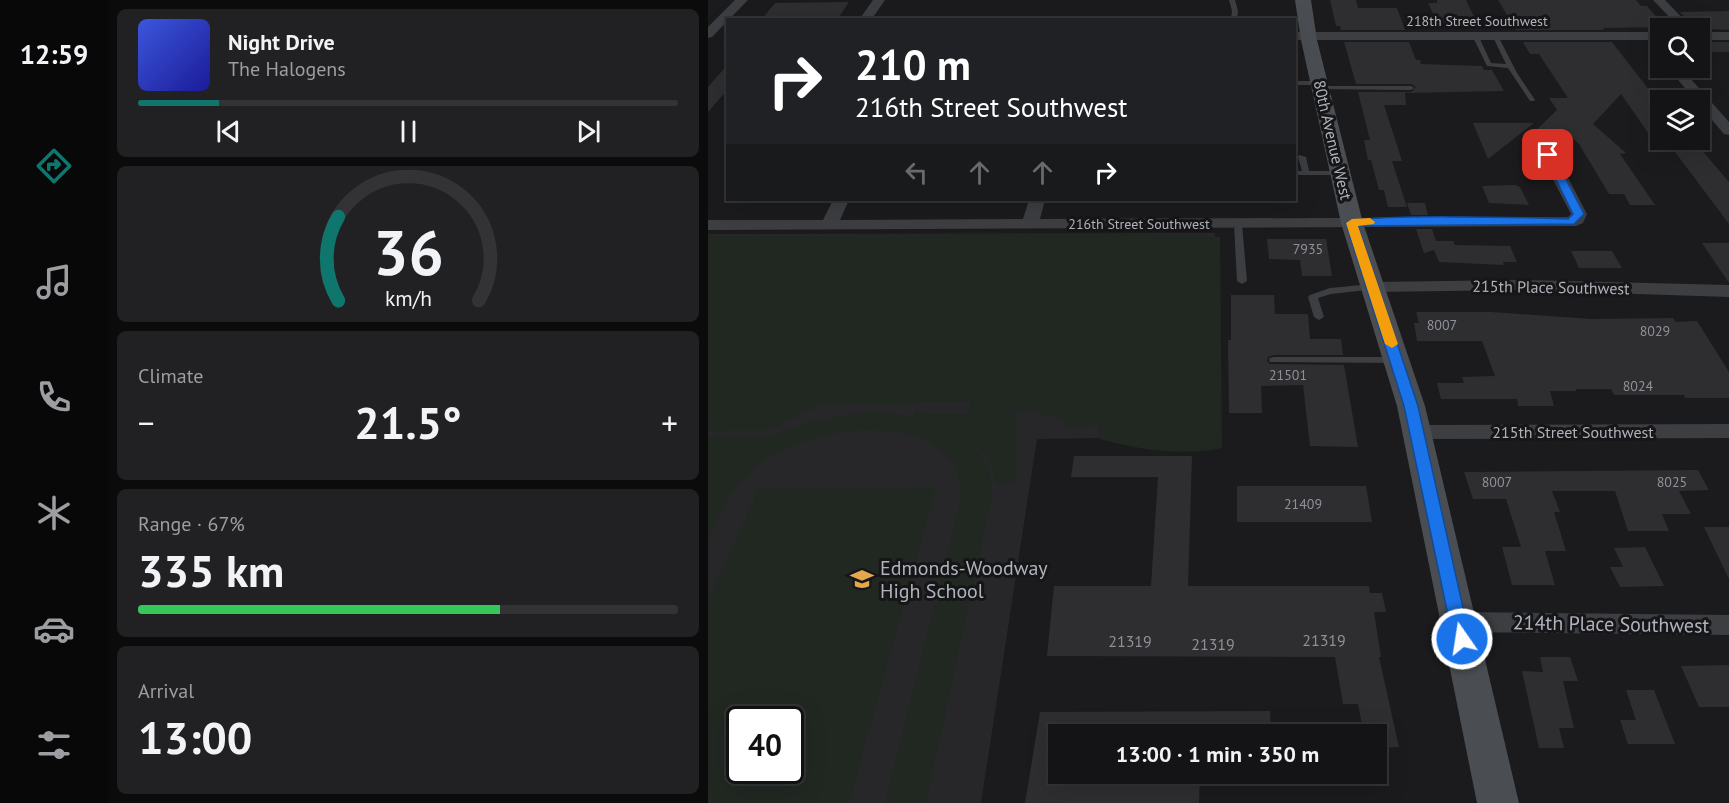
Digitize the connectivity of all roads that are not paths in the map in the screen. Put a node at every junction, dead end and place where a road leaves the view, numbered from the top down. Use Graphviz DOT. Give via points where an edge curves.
graph roads {
  1 [pos="742,0"];
  2 [pos="879,0"];
  3 [pos="1232,0"];
  4 [pos="1303,0"];
  5 [pos="1659,0"];
  6 [pos="866,18"];
  7 [pos="1234,18"];
  8 [pos="1676,18"];
  9 [pos="1475,35"];
  10 [pos="1495,35"];
  11 [pos="708,36"];
  12 [pos="1302,36"];
  13 [pos="1647,36"];
  14 [pos="1710,36"];
  15 [pos="1729,36"];
  16 [pos="726,37"];
  17 [pos="1650,40"];
  18 [pos="1511,66"];
  19 [pos="1683,78"];
  20 [pos="1311,85"];
  21 [pos="1411,88"];
  22 [pos="1532,100"];
  23 [pos="1729,131"];
  24 [pos="1548,155"];
  25 [pos="1302,157"];
  26 [pos="1296,173"];
  27 [pos="1306,173"];
  28 [pos="1340,173"];
  29 [pos="841,201"];
  30 [pos="1037,201"];
  31 [pos="1352,223"];
  32 [pos="1030,224"];
  33 [pos="1238,224"];
  34 [pos="708,225"];
  35 [pos="829,225"];
  36 [pos="1242,281"];
  37 [pos="1372,287"];
  38 [pos="1729,291"];
  39 [pos="1319,317"];
  40 [pos="1274,360"];
  41 [pos="1397,360"];
  42 [pos="1729,431"];
  43 [pos="1416,432"];
  44 [pos="1458,622"];
  45 [pos="1729,625"];
  46 [pos="1498,803"];
  1 -- 11 [label="street"];
  2 -- 6 [label="street"];
  3 -- 7 [label="lane"];
  4 -- 12 [label="street, 80th Avenue West"];
  5 -- 8 [label="street"];
  9 -- 10 [label="street, 218th Street Southwest"];
  9 -- 12 [label="street, 218th Street Southwest"];
  9 -- 18 [label="lane" via="1489,65"];
  10 -- 13 [label="street, 218th Street Southwest"];
  10 -- 18 [label="lane"];
  11 -- 16 [label="street"];
  12 -- 20 [label="street, 80th Avenue West"];
  13 -- 17 [label="street"];
  14 -- 15 [label="street"];
  18 -- 22 [label="lane"];
  19 -- 23 [label="street"];
  20 -- 21 [label="lane"];
  20 -- 28 [label="street, 80th Avenue West"];
  24 -- 31 [label="street, 216th Street Southwest" via="1579,214 1570,222"];
  25 -- 27 [label="lane"];
  26 -- 27 [label="lane"];
  27 -- 28 [label="lane"];
  28 -- 31 [label="street, 80th Avenue West"];
  29 -- 35 [label="street"];
  30 -- 32 [label="street"];
  31 -- 33 [label="street, 216th Street Southwest"];
  31 -- 37 [label="street, 80th Avenue West"];
  32 -- 33 [label="street, 216th Street Southwest"];
  32 -- 35 [label="street, 216th Street Southwest"];
  33 -- 36 [label="lane"];
  34 -- 35 [label="street, 216th Street Southwest"];
  37 -- 38 [label="street, 215th Place Southwest" via="1520,285"];
  37 -- 39 [label="lane" via="1330,291 1313,297"];
  37 -- 41 [label="street, 80th Avenue West"];
  40 -- 41 [label="lane"];
  41 -- 43 [label="street, 80th Avenue West"];
  42 -- 43 [label="street, 215th Street Southwest"];
  43 -- 44 [label="street, 80th Avenue West"];
  44 -- 45 [label="street, 214th Place Southwest"];
  44 -- 46 [label="street, 80th Avenue West"];
}
